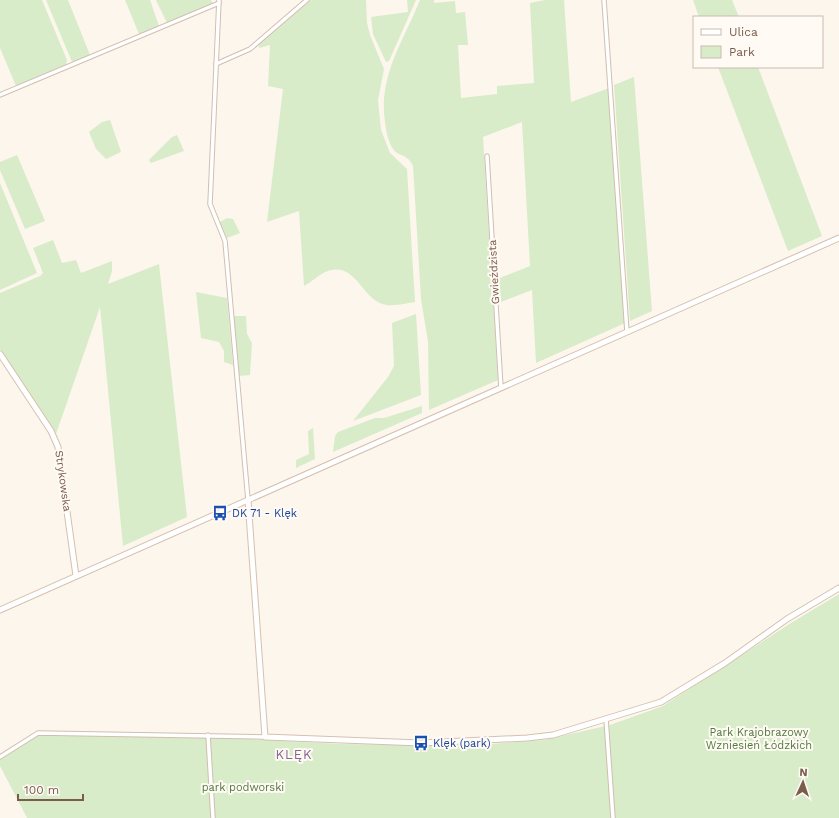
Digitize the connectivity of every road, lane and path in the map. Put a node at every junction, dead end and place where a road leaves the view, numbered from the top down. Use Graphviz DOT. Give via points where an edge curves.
graph roads {
  1 [pos="307,0"];
  2 [pos="604,0"];
  3 [pos="219,2"];
  4 [pos="216,64"];
  5 [pos="0,95"];
  6 [pos="486,156"];
  7 [pos="839,238"];
  8 [pos="627,332"];
  9 [pos="0,354"];
  10 [pos="2,363"];
  11 [pos="500,388"];
  12 [pos="248,500"];
  13 [pos="76,576"];
  14 [pos="839,588"];
  15 [pos="0,610"];
  16 [pos="606,719"];
  17 [pos="208,735"];
  18 [pos="265,737"];
  19 [pos="0,757"];
  20 [pos="213,818"];
  21 [pos="613,818"];
  1 -- 4 [label="street" via="250,49"];
  2 -- 8 [label="street"];
  3 -- 4 [label="street"];
  3 -- 5 [label="street"];
  4 -- 12 [label="street" via="210,204 225,241"];
  6 -- 11 [label="street, Gwieździsta"];
  7 -- 8 [label="street"];
  8 -- 11 [label="street"];
  9 -- 10 [label="street, Strykowska"];
  10 -- 13 [label="street, Strykowska" via="51,431 58,446"];
  11 -- 12 [label="street"];
  12 -- 13 [label="street"];
  12 -- 18 [label="street"];
  13 -- 15 [label="street"];
  14 -- 16 [label="street" via="787,619 725,664 668,698"];
  16 -- 18 [label="street" via="544,737 475,741 405,743"];
  16 -- 21 [label="street"];
  17 -- 18 [label="street"];
  17 -- 19 [label="street" via="38,733"];
  17 -- 20 [label="street"];
}
